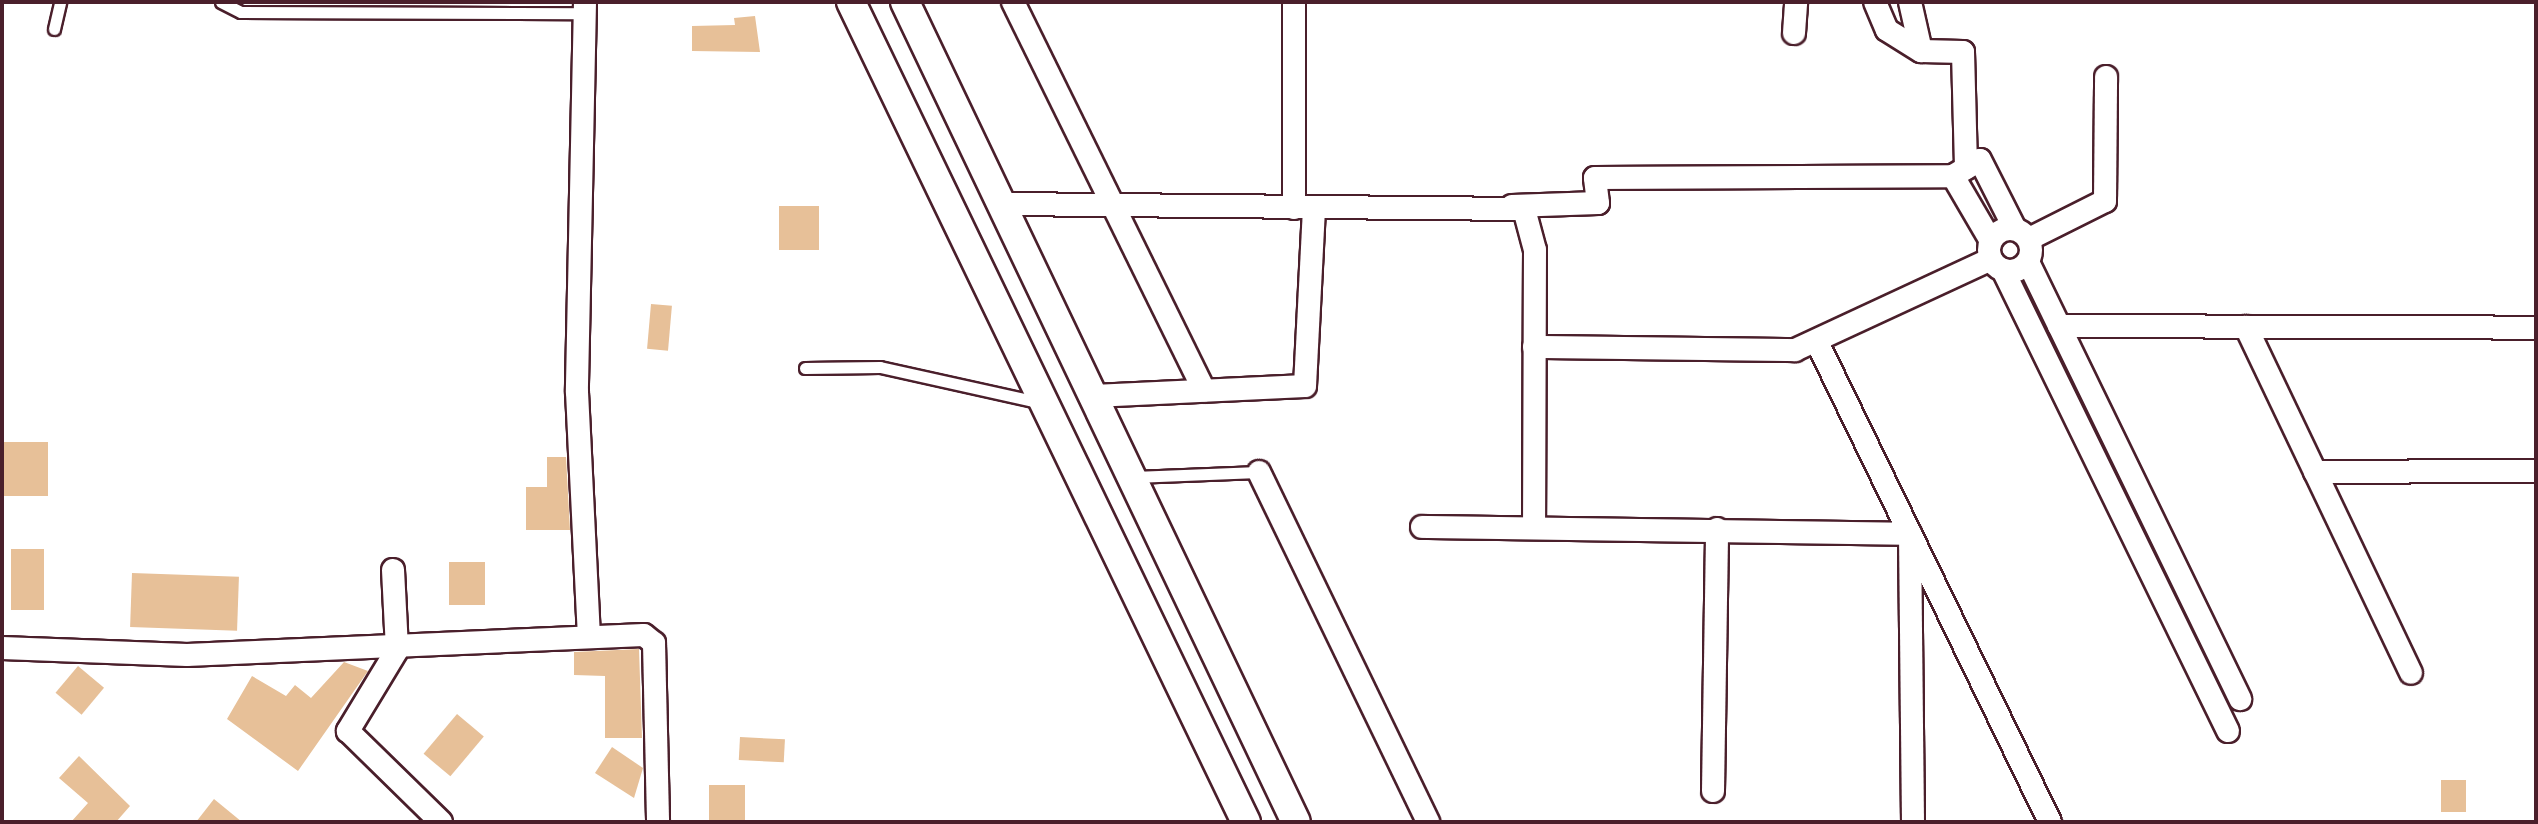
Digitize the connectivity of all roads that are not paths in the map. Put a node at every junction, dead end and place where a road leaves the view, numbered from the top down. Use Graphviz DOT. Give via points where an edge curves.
graph roads {
  1 [pos="60,2"];
  2 [pos="221,2"];
  3 [pos="851,2"];
  4 [pos="905,2"];
  5 [pos="1013,2"];
  6 [pos="1294,2"];
  7 [pos="1796,2"];
  8 [pos="1875,2"];
  9 [pos="1910,2"];
  10 [pos="584,8"];
  11 [pos="54,29"];
  12 [pos="1794,33"];
  13 [pos="1921,51"];
  14 [pos="2106,77"];
  15 [pos="1960,172"];
  16 [pos="1003,204"];
  17 [pos="1111,205"];
  18 [pos="1503,206"];
  19 [pos="1304,208"];
  20 [pos="2022,234"];
  21 [pos="1995,257"];
  22 [pos="2028,262"];
  23 [pos="2059,326"];
  24 [pos="2246,327"];
  25 [pos="2536,328"];
  26 [pos="1817,342"];
  27 [pos="1534,347"];
  28 [pos="805,368"];
  29 [pos="1204,391"];
  30 [pos="1094,396"];
  31 [pos="1038,402"];
  32 [pos="2536,471"];
  33 [pos="1259,472"];
  34 [pos="2315,472"];
  35 [pos="1133,477"];
  36 [pos="1422,527"];
  37 [pos="1534,528"];
  38 [pos="1717,529"];
  39 [pos="1910,534"];
  40 [pos="393,570"];
  41 [pos="589,636"];
  42 [pos="2,648"];
  43 [pos="397,650"];
  44 [pos="2411,673"];
  45 [pos="2240,699"];
  46 [pos="2228,731"];
  47 [pos="1713,791"];
  48 [pos="654,819"];
  49 [pos="441,822"];
  50 [pos="1246,822"];
  51 [pos="1296,822"];
  52 [pos="1428,822"];
  53 [pos="1913,822"];
  54 [pos="2050,822"];
  1 -- 11 [label="lane"];
  2 -- 10 [label="lane" via="241,12"];
  3 -- 31 [label="street"];
  4 -- 16 [label="street"];
  5 -- 17 [label="street"];
  6 -- 19 [label="street"];
  7 -- 12 [label="street"];
  8 -- 13 [label="street" via="1887,30"];
  9 -- 13 [label="street"];
  10 -- 41 [label="street" via="577,392"];
  13 -- 15 [label="street" via="1963,52"];
  14 -- 20 [label="street" via="2105,201"];
  15 -- 18 [label="street" via="1595,178 1598,203"];
  15 -- 20 [label="street" via="1980,160"];
  15 -- 21 [label="street"];
  16 -- 17 [label="street"];
  16 -- 30 [label="street"];
  17 -- 19 [label="street"];
  17 -- 29 [label="street"];
  18 -- 19 [label="street"];
  18 -- 27 [label="street" via="1524,209 1532,222"];
  19 -- 29 [label="street" via="1305,386"];
  20 -- 21 [label="street"];
  20 -- 22 [label="street"];
  21 -- 22 [label="street"];
  21 -- 26 [label="street"];
  21 -- 46 [label="street"];
  22 -- 23 [label="street"];
  23 -- 24 [label="street"];
  23 -- 45 [label="street"];
  24 -- 25 [label="street"];
  24 -- 34 [label="street"];
  26 -- 27 [label="street" via="1795,350"];
  26 -- 39 [label="street"];
  27 -- 37 [label="street"];
  28 -- 31 [label="lane" via="880,367"];
  29 -- 30 [label="street"];
  30 -- 35 [label="street"];
  31 -- 50 [label="street"];
  32 -- 34 [label="street"];
  33 -- 35 [label="lane"];
  33 -- 52 [label="street"];
  34 -- 44 [label="street"];
  35 -- 51 [label="street"];
  36 -- 37 [label="street"];
  37 -- 38 [label="street"];
  38 -- 39 [label="street"];
  38 -- 47 [label="street"];
  39 -- 53 [label="street"];
  39 -- 54 [label="street"];
  40 -- 43 [label="street"];
  41 -- 43 [label="street"];
  41 -- 48 [label="street" via="644,635 654,643"];
  42 -- 43 [label="street" via="187,655"];
  43 -- 49 [label="street" via="348,731"];
}
